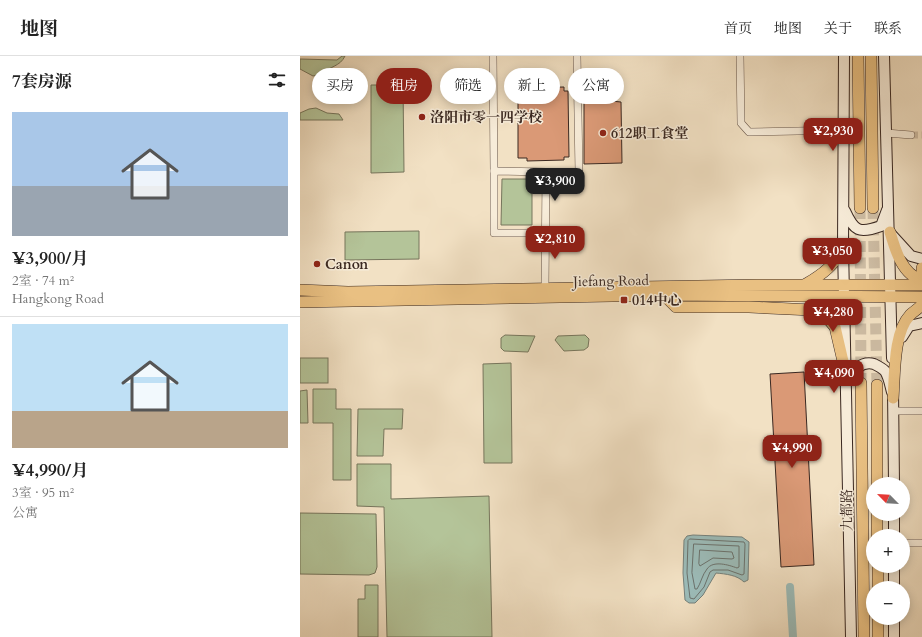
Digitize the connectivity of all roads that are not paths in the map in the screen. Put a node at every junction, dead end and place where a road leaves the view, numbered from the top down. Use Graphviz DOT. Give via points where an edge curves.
graph roads {
  1 [pos="493,56"];
  2 [pos="577,56"];
  3 [pos="740,56"];
  4 [pos="844,56"];
  5 [pos="858,56"];
  6 [pos="871,56"];
  7 [pos="884,56"];
  8 [pos="845,130"];
  9 [pos="886,133"];
  10 [pos="911,135"];
  11 [pos="494,171"];
  12 [pos="579,172"];
  13 [pos="844,207"];
  14 [pos="860,208"];
  15 [pos="873,208"];
  16 [pos="888,208"];
  17 [pos="890,232"];
  18 [pos="546,233"];
  19 [pos="843,247"];
  20 [pos="922,259"];
  21 [pos="922,268"];
  22 [pos="922,275"];
  23 [pos="922,280"];
  24 [pos="805,285"];
  25 [pos="890,285"];
  26 [pos="922,285"];
  27 [pos="545,288"];
  28 [pos="300,290"];
  29 [pos="843,290"];
  30 [pos="664,295"];
  31 [pos="891,296"];
  32 [pos="922,297"];
  33 [pos="300,302"];
  34 [pos="922,305"];
  35 [pos="922,322"];
  36 [pos="898,344"];
  37 [pos="845,370"];
  38 [pos="845,383"];
  39 [pos="861,383"];
  40 [pos="877,385"];
  41 [pos="893,398"];
  42 [pos="894,411"];
  43 [pos="922,411"];
  44 [pos="877,477"];
  45 [pos="894,477"];
  46 [pos="910,543"];
  47 [pos="922,543"];
  48 [pos="878,625"];
  49 [pos="894,625"];
  50 [pos="851,637"];
  51 [pos="864,637"];
  52 [pos="878,637"];
  53 [pos="894,637"];
  1 -- 11 [label="street"];
  2 -- 12 [label="street"];
  3 -- 8 [label="street" via="741,123 749,132"];
  4 -- 8 [label="main road"];
  5 -- 14 [label="main road"];
  6 -- 15 [label="main road"];
  7 -- 9 [label="main road"];
  8 -- 13 [label="main road"];
  9 -- 10 [label="street"];
  9 -- 16 [label="main road"];
  11 -- 18 [label="street" via="546,172"];
  11 -- 18 [label="street" via="494,233"];
  13 -- 16 [label="main road" via="851,224 868,231 881,226"];
  13 -- 19 [label="main road"];
  16 -- 17 [label="main road"];
  17 -- 20 [label="main road" via="911,256"];
  17 -- 23 [label="main road" via="896,253 906,270"];
  17 -- 25 [label="main road"];
  18 -- 27 [label="street"];
  19 -- 24 [label="main road" via="829,270"];
  19 -- 29 [label="main road"];
  21 -- 22 [label="main road"];
  24 -- 27 [label="main road, Jiefang Road"];
  24 -- 29 [label="main road, Jiefang Road"];
  25 -- 26 [label="main road, Jiefang Road"];
  25 -- 29 [label="main road, Jiefang Road"];
  25 -- 31 [label="main road"];
  27 -- 28 [label="main road, Jiefang Road" via="348,292"];
  29 -- 30 [label="main road, Jiefang Road"];
  29 -- 31 [label="main road, Jiefang Road"];
  29 -- 37 [label="main road"];
  30 -- 33 [label="main road, Jiefang Road"];
  30 -- 37 [label="main road" via="676,306 812,310 829,320 835,327"];
  31 -- 32 [label="main road, Jiefang Road"];
  31 -- 41 [label="main road"];
  34 -- 36 [label="main road" via="909,316"];
  35 -- 36 [label="main road" via="909,326"];
  36 -- 41 [label="main road"];
  37 -- 38 [label="main road"];
  38 -- 41 [label="main road" via="859,366 873,364 886,373"];
  38 -- 50 [label="main road"];
  39 -- 51 [label="main road, 九都路"];
  40 -- 44 [label="main road"];
  41 -- 42 [label="main road"];
  42 -- 43 [label="street"];
  42 -- 45 [label="main road"];
  46 -- 47 [label="street"];
  48 -- 52 [label="main road"];
  49 -- 53 [label="main road"];
}
